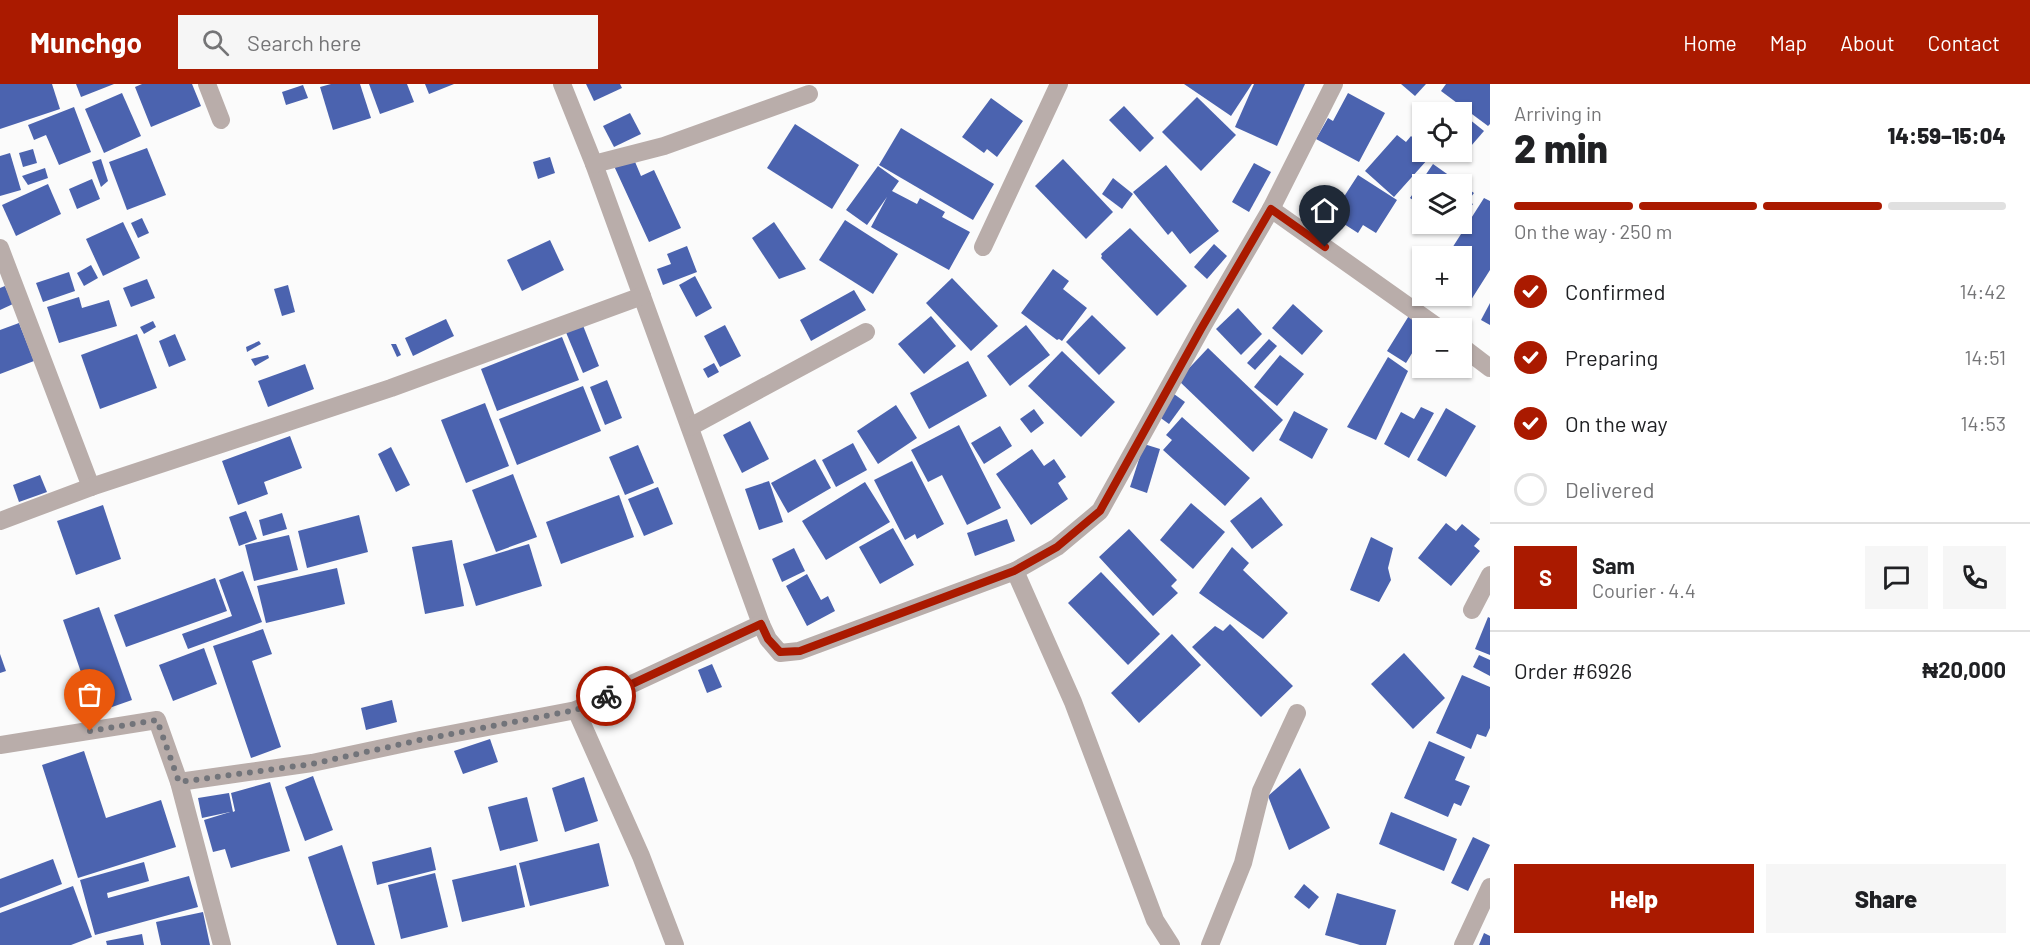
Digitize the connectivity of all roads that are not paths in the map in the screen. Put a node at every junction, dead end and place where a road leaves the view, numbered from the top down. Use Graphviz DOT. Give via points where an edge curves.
graph roads {
  1 [pos="207,84"];
  2 [pos="562,84"];
  3 [pos="1059,84"];
  4 [pos="1334,84"];
  5 [pos="809,94"];
  6 [pos="221,120"];
  7 [pos="594,164"];
  8 [pos="1271,209"];
  9 [pos="984,247"];
  10 [pos="0,248"];
  11 [pos="642,296"];
  12 [pos="1425,318"];
  13 [pos="866,332"];
  14 [pos="1472,354"];
  15 [pos="1490,368"];
  16 [pos="690,427"];
  17 [pos="91,487"];
  18 [pos="0,521"];
  19 [pos="1014,571"];
  20 [pos="1490,575"];
  21 [pos="1472,610"];
  22 [pos="761,624"];
  23 [pos="576,710"];
  24 [pos="1297,713"];
  25 [pos="0,745"];
  26 [pos="179,782"];
  27 [pos="1490,887"];
  28 [pos="222,945"];
  29 [pos="675,945"];
  30 [pos="1171,945"];
  31 [pos="1210,945"];
  32 [pos="1463,945"];
  1 -- 6 [label="street"];
  2 -- 7 [label="street"];
  3 -- 9 [label="street"];
  4 -- 8 [label="street"];
  5 -- 7 [label="street" via="664,146"];
  7 -- 11 [label="street"];
  8 -- 12 [label="street"];
  8 -- 19 [label="street" via="1100,511 1057,547"];
  10 -- 17 [label="street"];
  11 -- 16 [label="street"];
  11 -- 17 [label="street" via="391,388"];
  13 -- 16 [label="street"];
  14 -- 15 [label="street"];
  16 -- 22 [label="street"];
  17 -- 18 [label="street"];
  19 -- 22 [label="street" via="800,651 780,652"];
  19 -- 30 [label="street" via="1073,702 1155,920"];
  20 -- 21 [label="street"];
  22 -- 23 [label="street"];
  23 -- 26 [label="street" via="312,764"];
  23 -- 29 [label="street" via="641,856"];
  24 -- 31 [label="street" via="1261,791 1243,862"];
  25 -- 26 [label="street" via="157,720"];
  26 -- 28 [label="street"];
  27 -- 32 [label="street"];
}
